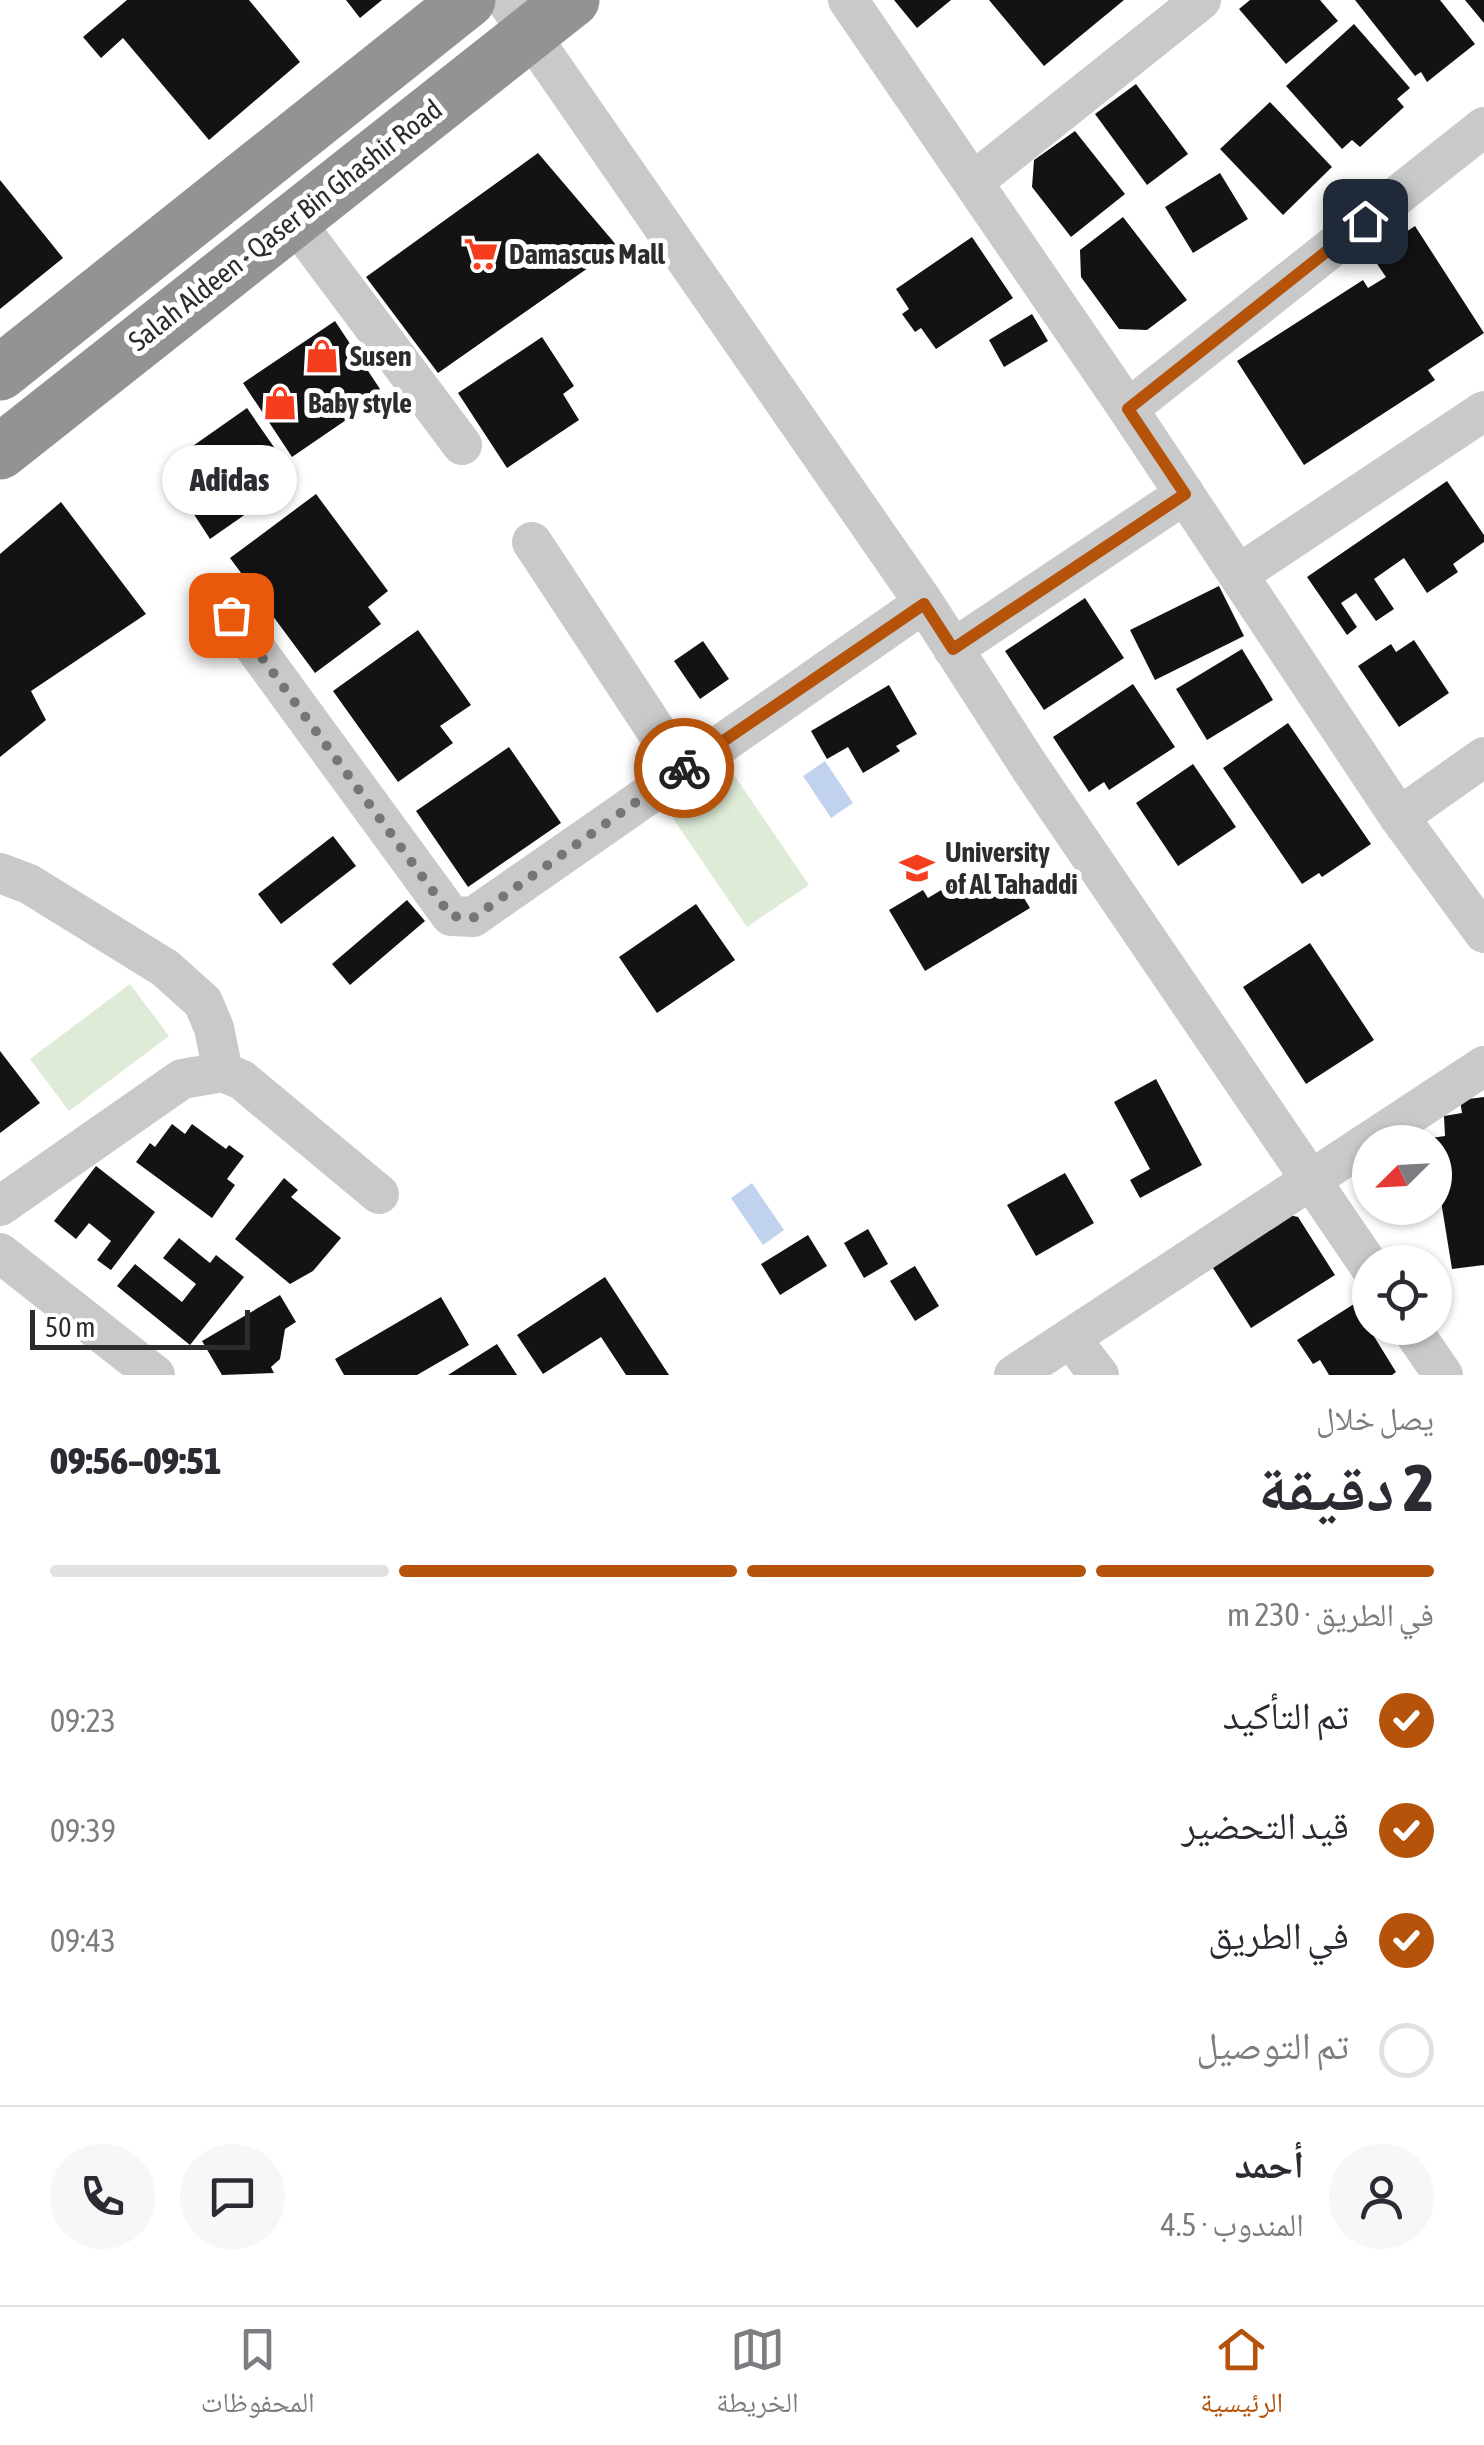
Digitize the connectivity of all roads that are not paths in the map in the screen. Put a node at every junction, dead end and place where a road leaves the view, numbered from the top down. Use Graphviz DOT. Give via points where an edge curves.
graph roads {
  1 [pos="468,0"];
  2 [pos="572,0"];
  3 [pos="848,0"];
  4 [pos="1201,0"];
  5 [pos="518,16"];
  6 [pos="1484,127"];
  7 [pos="973,182"];
  8 [pos="293,219"];
  9 [pos="0,373"];
  10 [pos="1128,409"];
  11 [pos="1484,410"];
  12 [pos="462,445"];
  13 [pos="0,452"];
  14 [pos="1185,494"];
  15 [pos="532,542"];
  16 [pos="1239,574"];
  17 [pos="924,604"];
  18 [pos="231,615"];
  19 [pos="953,649"];
  20 [pos="1484,757"];
  21 [pos="682,770"];
  22 [pos="1399,817"];
  23 [pos="0,873"];
  24 [pos="1484,933"];
  25 [pos="1484,1066"];
  26 [pos="223,1072"];
  27 [pos="1312,1181"];
  28 [pos="380,1194"];
  29 [pos="0,1206"];
  30 [pos="1355,1245"];
  31 [pos="0,1253"];
  32 [pos="1070,1338"];
  33 [pos="1423,1345"];
  34 [pos="155,1375"];
  35 [pos="1014,1375"];
  36 [pos="1100,1375"];
  37 [pos="1443,1375"];
  1 -- 9 [label="highway"];
  2 -- 5 [label="highway, Salah Aldeen - Qaser Bin Ghashir Road"];
  3 -- 7 [label="street"];
  4 -- 7 [label="street"];
  5 -- 8 [label="highway, Salah Aldeen - Qaser Bin Ghashir Road"];
  5 -- 17 [label="street"];
  6 -- 10 [label="street"];
  7 -- 10 [label="street"];
  8 -- 12 [label="street"];
  8 -- 13 [label="highway, Salah Aldeen - Qaser Bin Ghashir Road"];
  10 -- 14 [label="street"];
  11 -- 16 [label="street"];
  14 -- 16 [label="street"];
  14 -- 19 [label="street"];
  15 -- 21 [label="street"];
  16 -- 22 [label="street"];
  17 -- 19 [label="street"];
  17 -- 21 [label="street"];
  18 -- 21 [label="street" via="451,916 473,918"];
  19 -- 27 [label="street"];
  20 -- 22 [label="street"];
  22 -- 24 [label="street"];
  23 -- 26 [label="street" via="29,884 164,968 203,1002"];
  25 -- 27 [label="street"];
  26 -- 28 [label="street" via="242,1080"];
  26 -- 29 [label="street" via="182,1079"];
  27 -- 30 [label="street"];
  27 -- 32 [label="street"];
  31 -- 34 [label="street"];
  32 -- 35 [label="street"];
  32 -- 36 [label="street"];
  33 -- 37 [label="street"];
}
